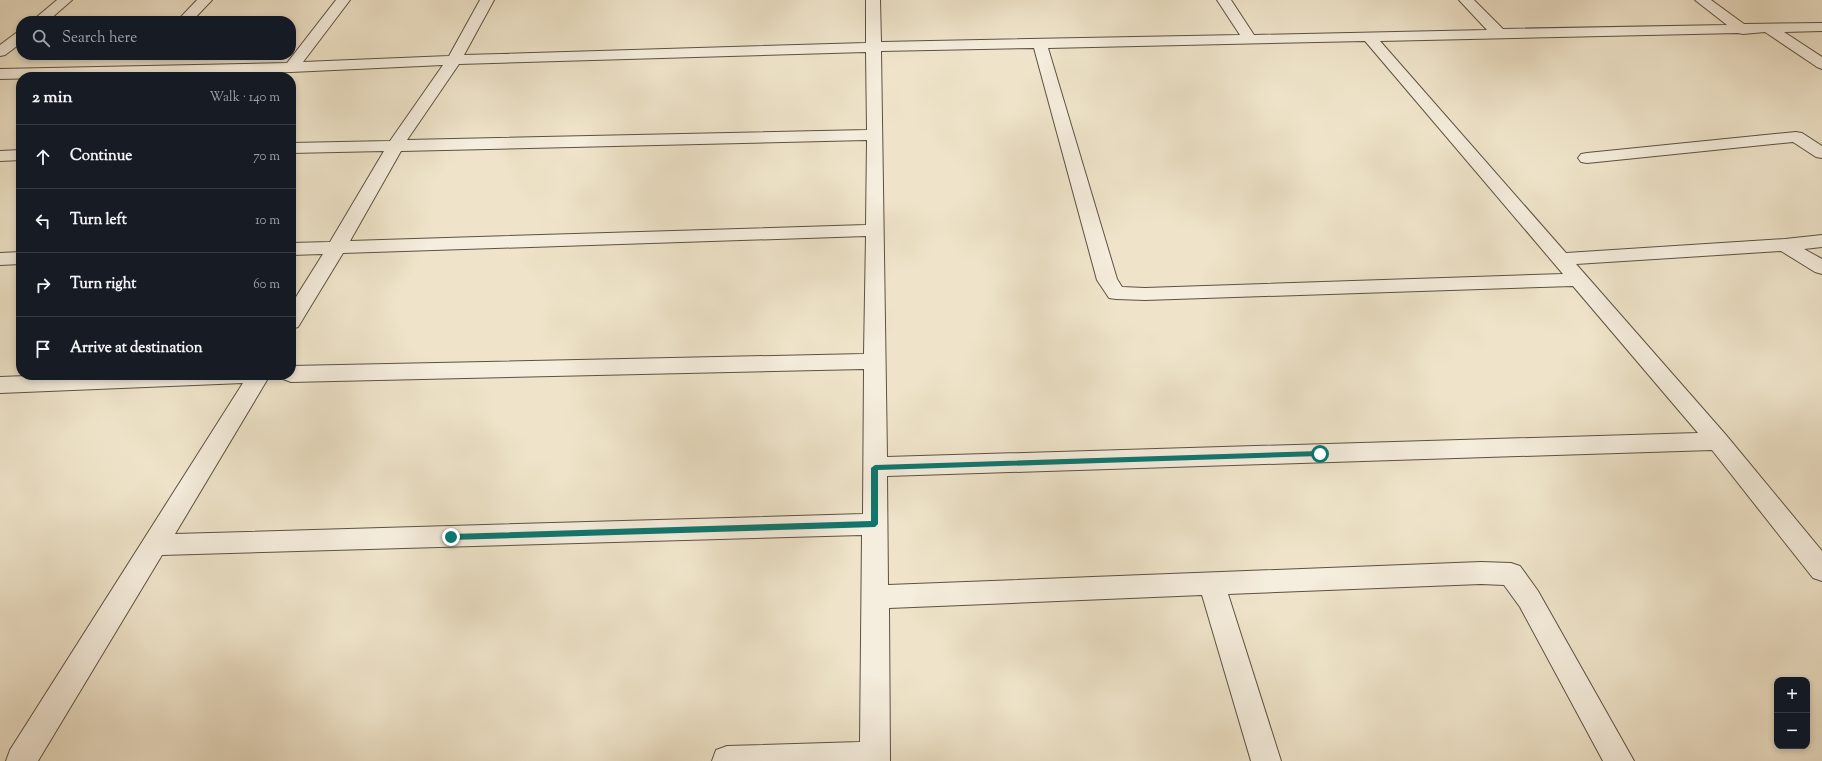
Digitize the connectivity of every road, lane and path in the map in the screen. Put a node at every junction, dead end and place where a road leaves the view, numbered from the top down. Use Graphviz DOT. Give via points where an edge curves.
graph roads {
  1 [pos="65,0"];
  2 [pos="205,0"];
  3 [pos="343,0"];
  4 [pos="488,0"];
  5 [pos="873,0"];
  6 [pos="1224,0"];
  7 [pos="1466,0"];
  8 [pos="1702,0"];
  9 [pos="45,16"];
  10 [pos="189,16"];
  11 [pos="1822,27"];
  12 [pos="1768,28"];
  13 [pos="1743,30"];
  14 [pos="1500,35"];
  15 [pos="1370,38"];
  16 [pos="16,40"];
  17 [pos="1250,40"];
  18 [pos="1040,44"];
  19 [pos="874,47"];
  20 [pos="0,52"];
  21 [pos="146,60"];
  22 [pos="454,60"];
  23 [pos="1822,64"];
  24 [pos="291,67"];
  25 [pos="135,71"];
  26 [pos="90,72"];
  27 [pos="0,74"];
  28 [pos="16,74"];
  29 [pos="875,135"];
  30 [pos="395,146"];
  31 [pos="296,148"];
  32 [pos="1819,148"];
  33 [pos="0,156"];
  34 [pos="16,156"];
  35 [pos="1587,158"];
  36 [pos="874,230"];
  37 [pos="1822,241"];
  38 [pos="1785,245"];
  39 [pos="337,247"];
  40 [pos="296,249"];
  41 [pos="16,258"];
  42 [pos="0,259"];
  43 [pos="1561,259"];
  44 [pos="1822,268"];
  45 [pos="1579,280"];
  46 [pos="296,314"];
  47 [pos="875,361"];
  48 [pos="296,374"];
  49 [pos="122,380"];
  50 [pos="256,380"];
  51 [pos="0,385"];
  52 [pos="1718,441"];
  53 [pos="875,468"];
  54 [pos="875,524"];
  55 [pos="153,545"];
  56 [pos="1822,570"];
  57 [pos="1212,584"];
  58 [pos="874,597"];
  59 [pos="875,758"];
  60 [pos="21,761"];
  61 [pos="727,761"];
  62 [pos="1266,761"];
  63 [pos="1619,761"];
  1 -- 9 [label="street"];
  2 -- 10 [label="street"];
  3 -- 24 [label="street"];
  4 -- 22 [label="street"];
  5 -- 19 [label="street"];
  6 -- 17 [label="street"];
  7 -- 14 [label="street"];
  8 -- 13 [label="street"];
  11 -- 12 [label="street"];
  12 -- 13 [label="street"];
  12 -- 23 [label="street"];
  13 -- 14 [label="street"];
  14 -- 15 [label="street"];
  15 -- 17 [label="street"];
  15 -- 43 [label="street"];
  16 -- 20 [label="street"];
  17 -- 18 [label="street"];
  18 -- 19 [label="street"];
  18 -- 45 [label="street" via="1107,280 1116,292 1145,294"];
  19 -- 22 [label="street"];
  19 -- 29 [label="street"];
  21 -- 25 [label="street"];
  22 -- 24 [label="street"];
  22 -- 30 [label="street"];
  24 -- 25 [label="street"];
  25 -- 26 [label="street"];
  27 -- 28 [label="street"];
  29 -- 30 [label="street"];
  29 -- 36 [label="street"];
  30 -- 31 [label="street"];
  30 -- 39 [label="street"];
  32 -- 35 [label="street" via="1796,137"];
  33 -- 34 [label="street"];
  36 -- 39 [label="street"];
  36 -- 47 [label="street"];
  37 -- 38 [label="street"];
  38 -- 43 [label="street"];
  38 -- 44 [label="street"];
  39 -- 40 [label="street"];
  39 -- 46 [label="street"];
  41 -- 42 [label="street"];
  43 -- 45 [label="street"];
  45 -- 52 [label="street"];
  47 -- 48 [label="street"];
  47 -- 53 [label="street"];
  49 -- 51 [label="street"];
  50 -- 55 [label="street"];
  52 -- 53 [label="street"];
  52 -- 56 [label="street"];
  53 -- 54 [label="street"];
  54 -- 55 [label="street"];
  54 -- 58 [label="street"];
  55 -- 60 [label="street"];
  57 -- 58 [label="street"];
  57 -- 62 [label="street"];
  57 -- 63 [label="street" via="1481,573 1511,574 1529,599"];
  58 -- 59 [label="street"];
  59 -- 61 [label="street"];
}
